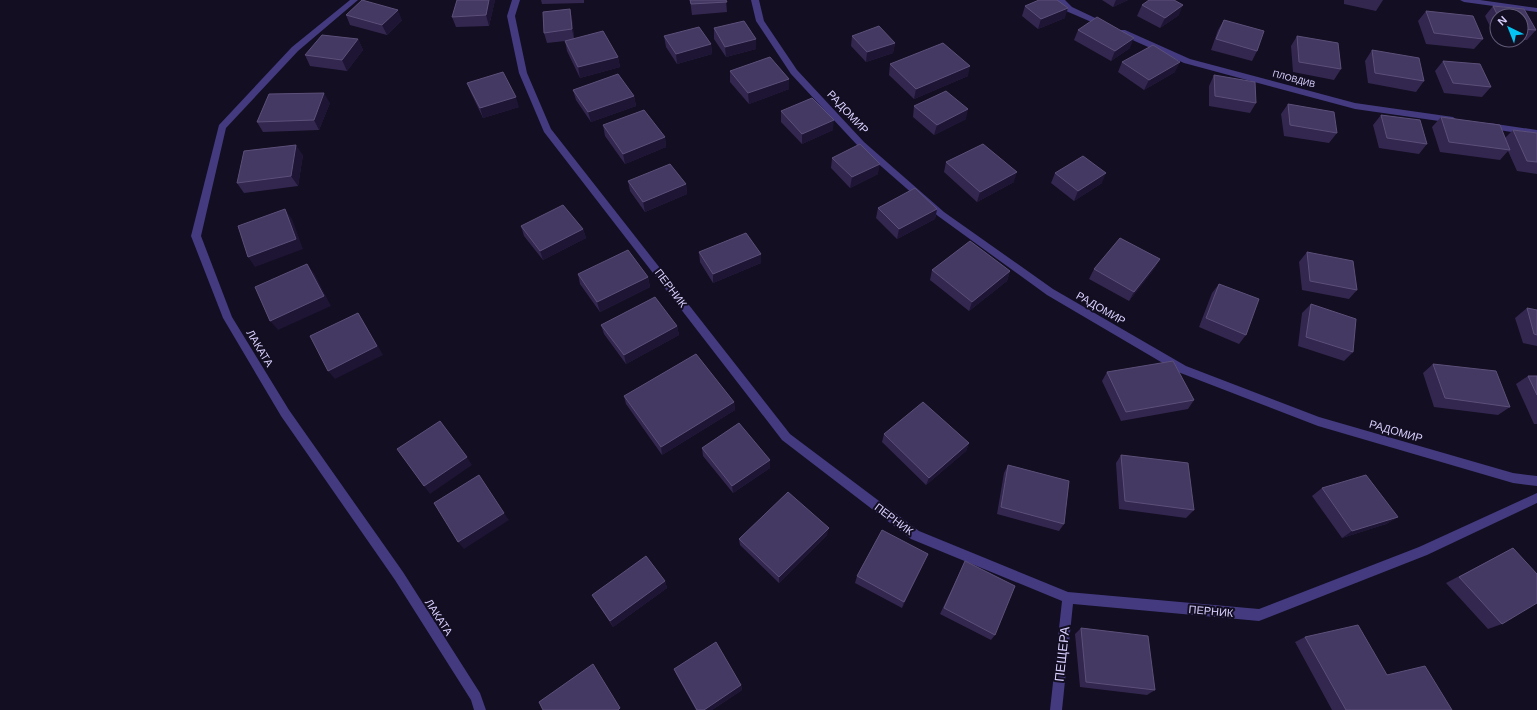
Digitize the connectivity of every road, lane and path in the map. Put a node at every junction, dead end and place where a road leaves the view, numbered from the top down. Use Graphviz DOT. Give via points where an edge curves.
graph roads {
  1 [pos="354,0"];
  2 [pos="516,0"];
  3 [pos="755,0"];
  4 [pos="1061,0"];
  5 [pos="1464,0"];
  6 [pos="1537,10"];
  7 [pos="1461,122"];
  8 [pos="1484,125"];
  9 [pos="1537,133"];
  10 [pos="1537,481"];
  11 [pos="1537,498"];
  12 [pos="1068,598"];
  13 [pos="480,710"];
  14 [pos="1056,710"];
  1 -- 13 [label="street, ЛАКАТА" via="295,49 222,127 196,236 232,325 292,425 398,576 468,683"];
  2 -- 12 [label="street, ПЕРНИК" via="511,16 523,73 547,130 786,437 915,535"];
  3 -- 10 [label="street, РАДОМИР" via="760,21 794,72 861,144 940,214 1050,292 1182,369 1318,421 1513,478"];
  4 -- 7 [label="street, ПЛОВДИВ" via="1069,9 1187,61 1355,106"];
  5 -- 6 [label="street"];
  8 -- 9 [label="street"];
  11 -- 12 [label="street, ПЕРНИК" via="1423,551 1258,615"];
  12 -- 14 [label="street, ПЕЩЕРА"];
}
